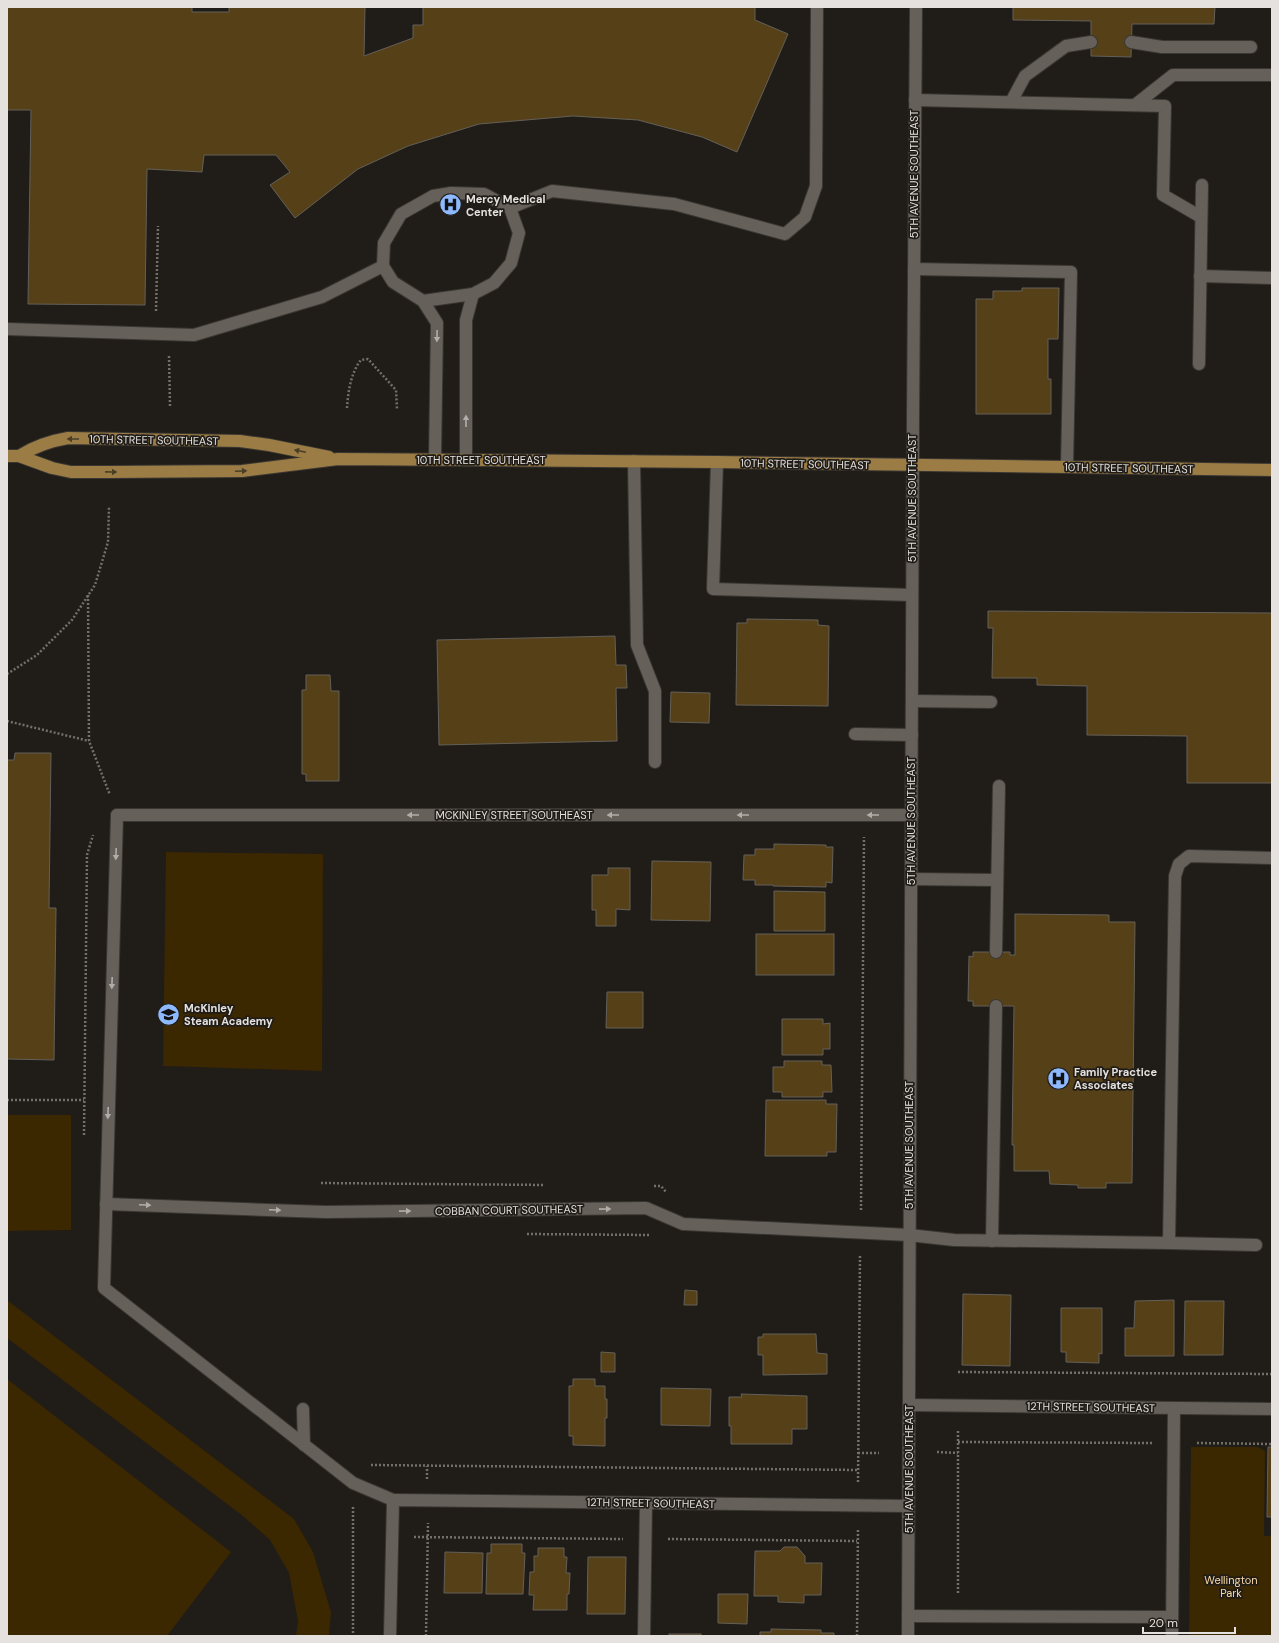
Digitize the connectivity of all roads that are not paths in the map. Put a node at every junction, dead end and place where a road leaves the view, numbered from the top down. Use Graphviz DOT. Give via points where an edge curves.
graph roads {
  1 [pos="817,7"];
  2 [pos="916,7"];
  3 [pos="1091,42"];
  4 [pos="1131,42"];
  5 [pos="1251,47"];
  6 [pos="1272,75"];
  7 [pos="915,100"];
  8 [pos="1011,102"];
  9 [pos="1135,105"];
  10 [pos="1202,185"];
  11 [pos="510,208"];
  12 [pos="1201,217"];
  13 [pos="382,266"];
  14 [pos="914,269"];
  15 [pos="1200,276"];
  16 [pos="1272,278"];
  17 [pos="473,294"];
  18 [pos="423,301"];
  19 [pos="7,329"];
  20 [pos="1199,364"];
  21 [pos="13,456"];
  22 [pos="338,459"];
  23 [pos="435,459"];
  24 [pos="466,460"];
  25 [pos="634,461"];
  26 [pos="717,462"];
  27 [pos="912,465"];
  28 [pos="1067,466"];
  29 [pos="1272,470"];
  30 [pos="912,595"];
  31 [pos="912,701"];
  32 [pos="991,702"];
  33 [pos="855,734"];
  34 [pos="912,734"];
  35 [pos="654,762"];
  36 [pos="999,786"];
  37 [pos="912,815"];
  38 [pos="1272,858"];
  39 [pos="911,879"];
  40 [pos="997,880"];
  41 [pos="996,952"];
  42 [pos="996,1006"];
  43 [pos="106,1204"];
  44 [pos="909,1235"];
  45 [pos="992,1241"];
  46 [pos="1168,1243"];
  47 [pos="1256,1245"];
  48 [pos="909,1405"];
  49 [pos="1174,1408"];
  50 [pos="302,1409"];
  51 [pos="1272,1409"];
  52 [pos="304,1445"];
  53 [pos="393,1500"];
  54 [pos="646,1503"];
  55 [pos="908,1506"];
  56 [pos="908,1616"];
  57 [pos="1172,1616"];
  58 [pos="390,1636"];
  59 [pos="644,1636"];
  60 [pos="908,1636"];
  61 [pos="1172,1636"];
  1 -- 11 [label="street" via="816,186 805,218 785,234 674,204 552,191"];
  2 -- 7 [label="street, 5TH AVENUE SOUTHEAST"];
  3 -- 8 [label="street" via="1066,46 1025,76"];
  4 -- 5 [label="street" via="1162,47"];
  6 -- 9 [label="street" via="1173,75"];
  7 -- 8 [label="street"];
  7 -- 14 [label="street, 5TH AVENUE SOUTHEAST"];
  8 -- 9 [label="street"];
  9 -- 12 [label="street" via="1165,106 1163,195"];
  10 -- 12 [label="street"];
  11 -- 13 [label="street" via="484,194 433,196 401,214 384,243"];
  11 -- 17 [label="street" via="519,233 511,263 494,283"];
  12 -- 15 [label="street"];
  13 -- 18 [label="street" via="393,282"];
  13 -- 19 [label="street" via="322,297 194,335"];
  14 -- 27 [label="street, 5TH AVENUE SOUTHEAST"];
  14 -- 28 [label="street" via="1071,272"];
  15 -- 16 [label="street"];
  15 -- 20 [label="street"];
  17 -- 18 [label="street"];
  24 -- 17 [label="street, one-way" via="466,320"];
  18 -- 23 [label="street, one-way" via="438,322"];
  21 -- 22 [label="main road, 10TH STREET SOUTHEAST, one-way" via="71,472 242,471"];
  22 -- 21 [label="main road, 10TH STREET SOUTHEAST, one-way" via="240,441 68,438 52,441"];
  22 -- 23 [label="main road, 10TH STREET SOUTHEAST"];
  23 -- 24 [label="main road, 10TH STREET SOUTHEAST"];
  24 -- 25 [label="main road, 10TH STREET SOUTHEAST"];
  25 -- 26 [label="main road, 10TH STREET SOUTHEAST"];
  25 -- 35 [label="street" via="637,646 655,691"];
  26 -- 27 [label="main road, 10TH STREET SOUTHEAST"];
  26 -- 30 [label="street" via="713,590"];
  27 -- 28 [label="main road, 10TH STREET SOUTHEAST"];
  27 -- 30 [label="street, 5TH AVENUE SOUTHEAST"];
  28 -- 29 [label="main road, 10TH STREET SOUTHEAST"];
  30 -- 31 [label="street, 5TH AVENUE SOUTHEAST"];
  31 -- 32 [label="street"];
  31 -- 34 [label="street, 5TH AVENUE SOUTHEAST"];
  33 -- 34 [label="street"];
  34 -- 37 [label="street, 5TH AVENUE SOUTHEAST"];
  36 -- 40 [label="street"];
  37 -- 39 [label="street, 5TH AVENUE SOUTHEAST"];
  37 -- 43 [label="street, MCKINLEY STREET SOUTHEAST, one-way" via="117,814"];
  38 -- 46 [label="street" via="1189,856 1179,864 1175,876"];
  39 -- 40 [label="street"];
  39 -- 44 [label="street, 5TH AVENUE SOUTHEAST"];
  40 -- 41 [label="street"];
  42 -- 45 [label="street"];
  43 -- 44 [label="street, COBBAN COURT SOUTHEAST, one-way" via="326,1212 646,1208 683,1224"];
  43 -- 52 [label="street" via="104,1288"];
  44 -- 45 [label="street, COBBAN COURT SOUTHEAST"];
  44 -- 48 [label="street, 5TH AVENUE SOUTHEAST"];
  45 -- 46 [label="street, COBBAN COURT SOUTHEAST"];
  46 -- 47 [label="street, COBBAN COURT SOUTHEAST"];
  48 -- 49 [label="street, 12TH STREET SOUTHEAST"];
  48 -- 55 [label="street, 5TH AVENUE SOUTHEAST"];
  49 -- 51 [label="street, 12TH STREET SOUTHEAST"];
  49 -- 57 [label="street"];
  50 -- 52 [label="street"];
  52 -- 53 [label="street" via="353,1483"];
  53 -- 54 [label="street, 12TH STREET SOUTHEAST"];
  53 -- 58 [label="street"];
  54 -- 55 [label="street, 12TH STREET SOUTHEAST"];
  54 -- 59 [label="street"];
  55 -- 56 [label="street, 5TH AVENUE SOUTHEAST"];
  56 -- 57 [label="street"];
  56 -- 60 [label="street, 5TH AVENUE SOUTHEAST"];
  57 -- 61 [label="street"];
}
